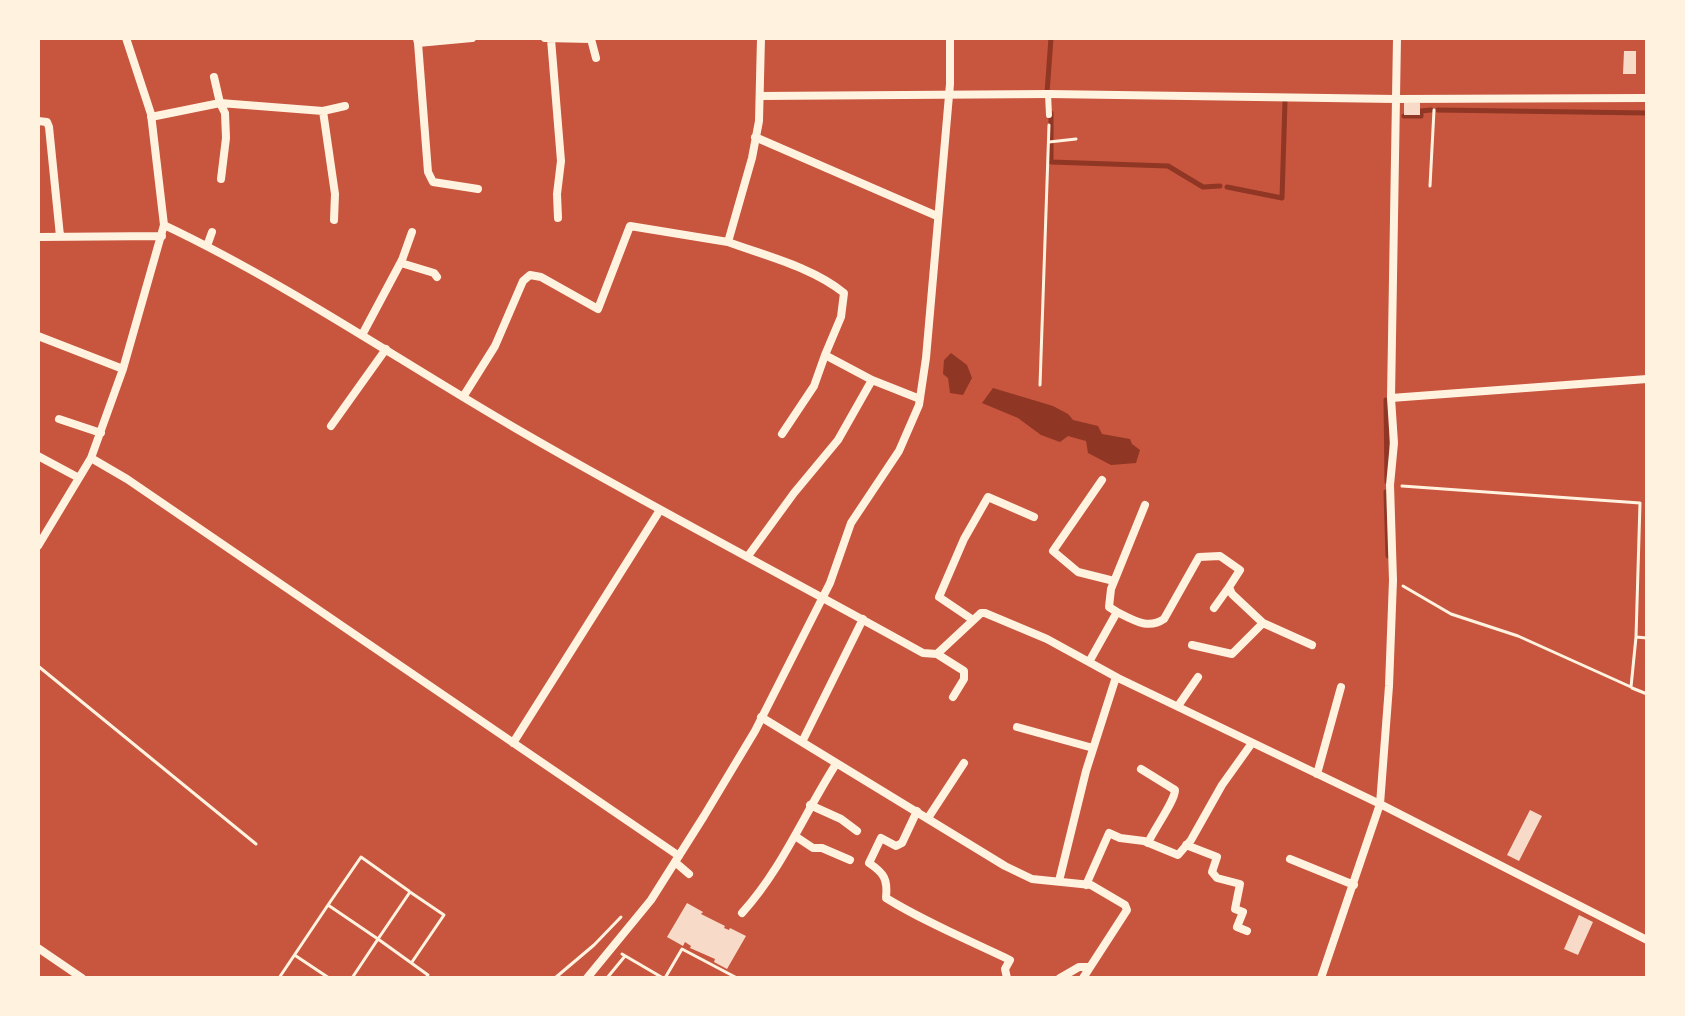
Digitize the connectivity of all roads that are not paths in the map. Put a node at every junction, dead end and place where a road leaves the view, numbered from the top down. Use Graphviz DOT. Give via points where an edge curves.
graph roads {
  1 [pos="126,38"];
  2 [pos="472,38"];
  3 [pos="545,38"];
  4 [pos="761,38"];
  5 [pos="950,38"];
  6 [pos="1397,38"];
  7 [pos="551,39"];
  8 [pos="417,41"];
  9 [pos="596,58"];
  10 [pos="214,77"];
  11 [pos="1048,94"];
  12 [pos="760,96"];
  13 [pos="949,96"];
  14 [pos="1647,98"];
  15 [pos="1396,99"];
  16 [pos="220,103"];
  17 [pos="345,106"];
  18 [pos="323,111"];
  19 [pos="1049,115"];
  20 [pos="151,117"];
  21 [pos="38,121"];
  22 [pos="755,137"];
  23 [pos="221,179"];
  24 [pos="478,189"];
  25 [pos="937,216"];
  26 [pos="558,218"];
  27 [pos="334,220"];
  28 [pos="164,225"];
  29 [pos="212,232"];
  30 [pos="412,232"];
  31 [pos="60,236"];
  32 [pos="162,236"];
  33 [pos="38,237"];
  34 [pos="728,242"];
  35 [pos="207,246"];
  36 [pos="401,263"];
  37 [pos="437,277"];
  38 [pos="362,335"];
  39 [pos="38,336"];
  40 [pos="386,349"];
  41 [pos="825,355"];
  42 [pos="123,369"];
  43 [pos="1647,379"];
  44 [pos="872,380"];
  45 [pos="463,397"];
  46 [pos="1391,398"];
  47 [pos="920,399"];
  48 [pos="59,419"];
  49 [pos="331,426"];
  50 [pos="101,433"];
  51 [pos="782,434"];
  52 [pos="38,456"];
  53 [pos="91,458"];
  54 [pos="79,478"];
  55 [pos="1102,480"];
  56 [pos="1145,505"];
  57 [pos="660,510"];
  58 [pos="1034,517"];
  59 [pos="38,546"];
  60 [pos="748,556"];
  61 [pos="1114,581"];
  62 [pos="1229,587"];
  63 [pos="823,597"];
  64 [pos="1214,608"];
  65 [pos="1117,612"];
  66 [pos="863,619"];
  67 [pos="973,620"];
  68 [pos="1263,623"];
  69 [pos="1192,645"];
  70 [pos="1312,645"];
  71 [pos="937,654"];
  72 [pos="1089,662"];
  73 [pos="1116,677"];
  74 [pos="1198,677"];
  75 [pos="1341,687"];
  76 [pos="953,697"];
  77 [pos="1178,706"];
  78 [pos="761,717"];
  79 [pos="1017,727"];
  80 [pos="803,740"];
  81 [pos="513,743"];
  82 [pos="1252,743"];
  83 [pos="1093,748"];
  84 [pos="964,763"];
  85 [pos="836,764"];
  86 [pos="1141,769"];
  87 [pos="1317,774"];
  88 [pos="1380,804"];
  89 [pos="810,805"];
  90 [pos="917,811"];
  91 [pos="928,818"];
  92 [pos="857,831"];
  93 [pos="795,836"];
  94 [pos="1148,843"];
  95 [pos="1186,845"];
  96 [pos="677,859"];
  97 [pos="1290,859"];
  98 [pos="850,860"];
  99 [pos="689,874"];
  100 [pos="1059,881"];
  101 [pos="1086,885"];
  102 [pos="1354,885"];
  103 [pos="742,913"];
  104 [pos="1247,931"];
  105 [pos="1647,940"];
  106 [pos="38,948"];
  107 [pos="1090,967"];
  108 [pos="82,978"];
  109 [pos="587,978"];
  110 [pos="1007,978"];
  111 [pos="1060,978"];
  112 [pos="1083,978"];
  113 [pos="1321,978"];
  1 -- 20 [label="street"];
  2 -- 8 [label="street"];
  3 -- 7 [label="street"];
  4 -- 12 [label="street"];
  5 -- 13 [label="street"];
  6 -- 15 [label="street"];
  7 -- 9 [label="street" via="591,39"];
  7 -- 26 [label="street" via="561,161"];
  8 -- 24 [label="street" via="428,172 433,182"];
  10 -- 16 [label="street"];
  11 -- 13 [label="street"];
  11 -- 15 [label="street"];
  11 -- 19 [label="street"];
  12 -- 13 [label="street"];
  12 -- 22 [label="street"];
  13 -- 25 [label="street"];
  14 -- 15 [label="street"];
  15 -- 46 [label="street"];
  16 -- 18 [label="street"];
  16 -- 20 [label="street"];
  16 -- 23 [label="street" via="226,133"];
  17 -- 18 [label="street"];
  18 -- 27 [label="street"];
  20 -- 28 [label="street"];
  21 -- 31 [label="street" via="49,127"];
  22 -- 25 [label="street"];
  22 -- 34 [label="street"];
  25 -- 47 [label="street"];
  28 -- 32 [label="street"];
  28 -- 35 [label="street"];
  29 -- 35 [label="street"];
  30 -- 36 [label="street"];
  31 -- 32 [label="street"];
  31 -- 33 [label="street"];
  32 -- 42 [label="street"];
  34 -- 41 [label="street" via="801,269 844,293 841,317"];
  34 -- 45 [label="street" via="630,226 598,309 530,275"];
  35 -- 38 [label="street"];
  36 -- 37 [label="street"];
  36 -- 38 [label="street"];
  38 -- 40 [label="street"];
  39 -- 42 [label="street"];
  40 -- 45 [label="street"];
  40 -- 49 [label="street"];
  41 -- 44 [label="street"];
  41 -- 51 [label="street" via="809,395"];
  42 -- 50 [label="street"];
  43 -- 46 [label="street"];
  44 -- 47 [label="street"];
  44 -- 60 [label="street" via="838,440"];
  45 -- 57 [label="street"];
  46 -- 88 [label="street" via="1393,580"];
  47 -- 63 [label="street" via="899,451 851,523"];
  48 -- 50 [label="street"];
  50 -- 53 [label="street"];
  52 -- 54 [label="street"];
  53 -- 54 [label="street"];
  53 -- 81 [label="street"];
  54 -- 59 [label="street"];
  55 -- 61 [label="street" via="1053,551 1078,572"];
  56 -- 61 [label="street"];
  57 -- 60 [label="street"];
  57 -- 81 [label="street"];
  58 -- 67 [label="street" via="988,497 939,597"];
  60 -- 63 [label="street"];
  61 -- 65 [label="street" via="1109,607"];
  62 -- 64 [label="street"];
  62 -- 65 [label="street" via="1240,570 1220,556 1199,557 1157,624 1147,626"];
  62 -- 68 [label="street"];
  63 -- 66 [label="street"];
  63 -- 78 [label="street"];
  65 -- 72 [label="street"];
  66 -- 71 [label="street" via="923,653"];
  66 -- 80 [label="street"];
  67 -- 71 [label="street"];
  67 -- 72 [label="street" via="985,613"];
  68 -- 69 [label="street" via="1232,654"];
  68 -- 70 [label="street"];
  71 -- 76 [label="street" via="964,671"];
  72 -- 73 [label="street"];
  73 -- 77 [label="street"];
  73 -- 83 [label="street"];
  74 -- 77 [label="street"];
  75 -- 87 [label="street"];
  77 -- 82 [label="street"];
  78 -- 80 [label="street"];
  78 -- 96 [label="street"];
  79 -- 83 [label="street"];
  80 -- 85 [label="street"];
  81 -- 96 [label="street"];
  82 -- 87 [label="street"];
  82 -- 95 [label="street"];
  83 -- 100 [label="street"];
  84 -- 91 [label="street"];
  85 -- 89 [label="street"];
  85 -- 90 [label="street"];
  86 -- 94 [label="street" via="1175,790"];
  87 -- 88 [label="street"];
  88 -- 102 [label="street"];
  88 -- 105 [label="street"];
  89 -- 92 [label="street"];
  89 -- 93 [label="street"];
  90 -- 91 [label="street"];
  90 -- 110 [label="street" via="902,843 896,846 881,838 869,863 886,879 886,898 1010,960"];
  91 -- 100 [label="street" via="1032,879"];
  93 -- 98 [label="street"];
  93 -- 103 [label="street"];
  94 -- 95 [label="street" via="1178,855"];
  94 -- 101 [label="street" via="1109,833"];
  95 -- 104 [label="street" via="1217,857 1212,872 1217,878 1240,884 1235,909 1243,912 1237,927"];
  96 -- 99 [label="street"];
  96 -- 109 [label="street"];
  97 -- 102 [label="street"];
  100 -- 101 [label="street"];
  101 -- 107 [label="street" via="1127,910"];
  102 -- 113 [label="street"];
  106 -- 108 [label="street"];
  107 -- 111 [label="street"];
  107 -- 112 [label="street"];
}
